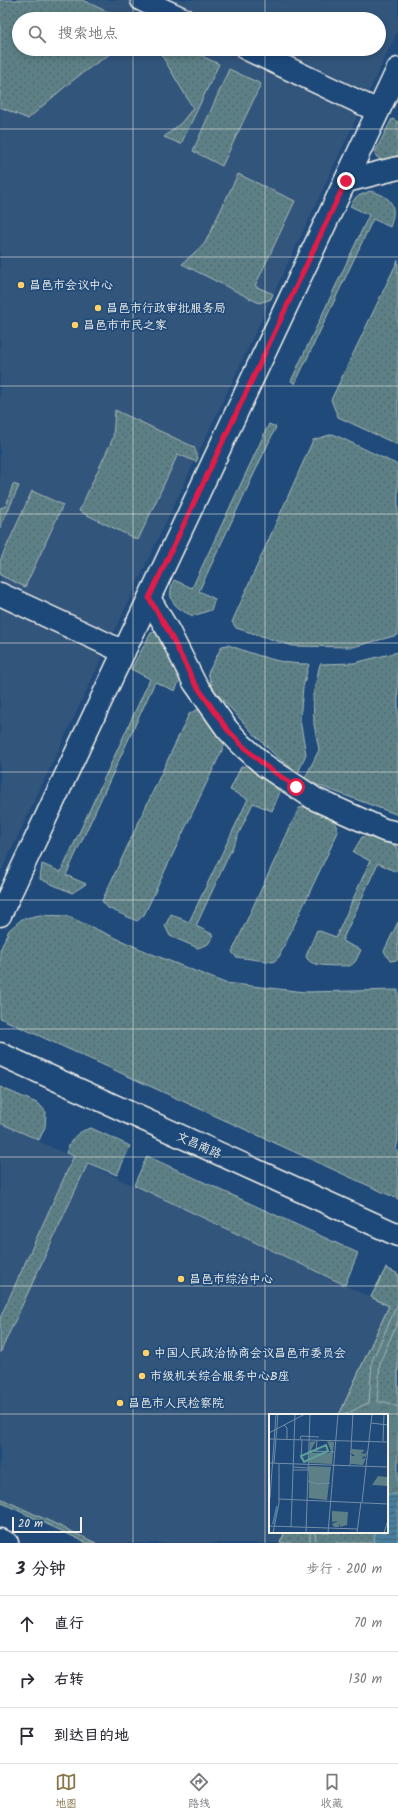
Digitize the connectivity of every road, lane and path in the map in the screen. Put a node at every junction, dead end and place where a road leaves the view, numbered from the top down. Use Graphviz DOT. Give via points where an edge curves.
graph roads {
  1 [pos="142,0"];
  2 [pos="168,12"];
  3 [pos="262,56"];
  4 [pos="398,69"];
  5 [pos="378,111"];
  6 [pos="398,168"];
  7 [pos="346,181"];
  8 [pos="0,594"];
  9 [pos="149,598"];
  10 [pos="124,652"];
  11 [pos="398,833"];
  12 [pos="0,915"];
  13 [pos="0,1054"];
  14 [pos="398,1235"];
  15 [pos="0,1540"];
  16 [pos="7,1543"];
  1 -- 2 [label="street"];
  3 -- 5 [label="street"];
  4 -- 5 [label="street"];
  5 -- 7 [label="street"];
  6 -- 7 [label="street"];
  7 -- 9 [label="street"];
  8 -- 10 [label="street"];
  9 -- 10 [label="street"];
  9 -- 11 [label="street" via="194,682 227,729 241,744 264,765 315,799 384,830"];
  10 -- 12 [label="street"];
  13 -- 14 [label="street, 文昌南路"];
  15 -- 16 [label="street"];
}
